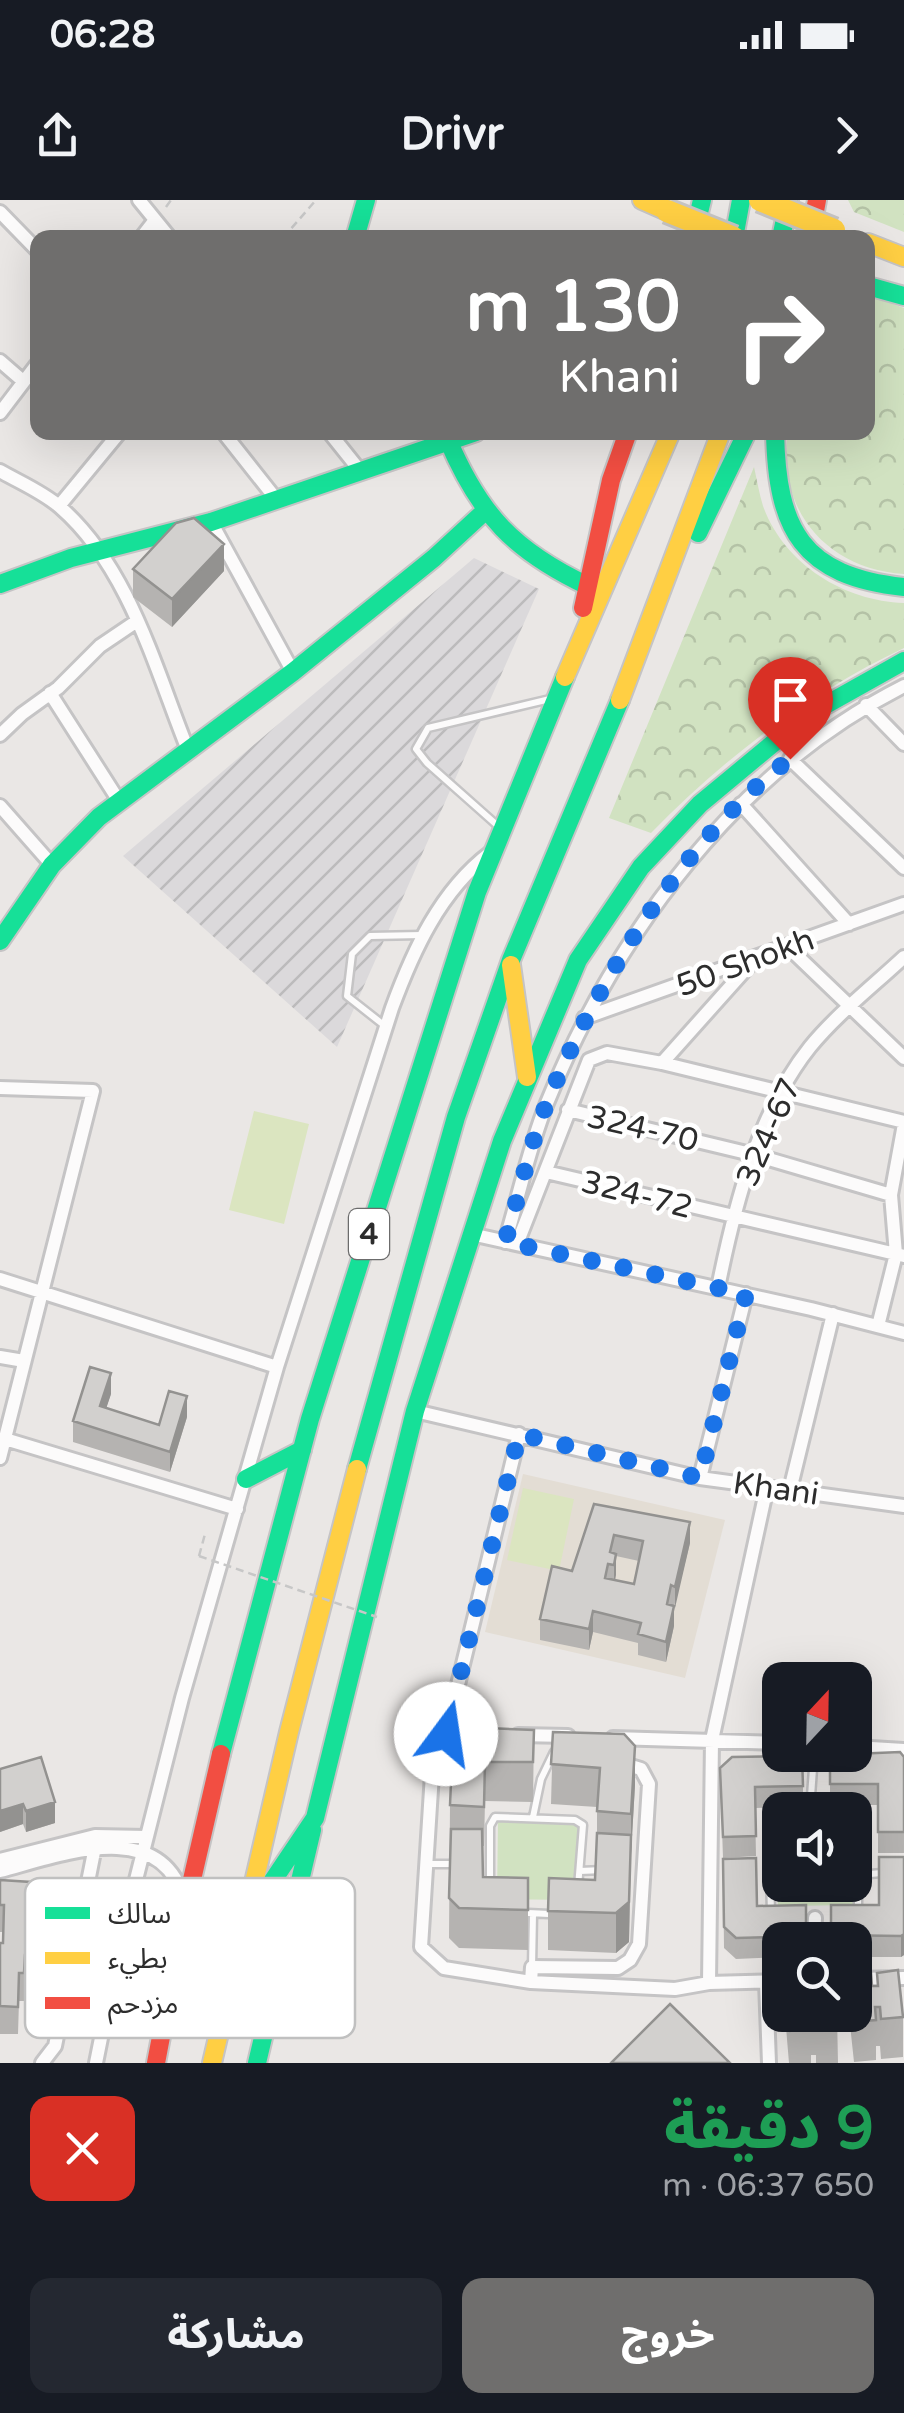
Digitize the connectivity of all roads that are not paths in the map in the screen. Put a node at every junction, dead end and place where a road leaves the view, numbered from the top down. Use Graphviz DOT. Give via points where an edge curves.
graph roads {
  1 [pos="139,200"];
  2 [pos="366,200"];
  3 [pos="642,200"];
  4 [pos="702,200"];
  5 [pos="741,200"];
  6 [pos="760,200"];
  7 [pos="789,200"];
  8 [pos="816,200"];
  9 [pos="0,212"];
  10 [pos="155,220"];
  11 [pos="147,230"];
  12 [pos="163,230"];
  13 [pos="357,230"];
  14 [pos="696,230"];
  15 [pos="714,230"];
  16 [pos="735,230"];
  17 [pos="783,230"];
  18 [pos="811,230"];
  19 [pos="834,230"];
  20 [pos="30,243"];
  21 [pos="875,245"];
  22 [pos="904,256"];
  23 [pos="875,288"];
  24 [pos="904,296"];
  25 [pos="0,361"];
  26 [pos="30,373"];
  27 [pos="23,381"];
  28 [pos="0,413"];
  29 [pos="113,440"];
  30 [pos="229,440"];
  31 [pos="336,440"];
  32 [pos="448,440"];
  33 [pos="625,440"];
  34 [pos="668,440"];
  35 [pos="718,440"];
  36 [pos="743,440"];
  37 [pos="775,440"];
  38 [pos="0,471"];
  39 [pos="361,472"];
  40 [pos="276,499"];
  41 [pos="59,506"];
  42 [pos="484,512"];
  43 [pos="211,522"];
  44 [pos="98,551"];
  45 [pos="0,584"];
  46 [pos="588,586"];
  47 [pos="904,587"];
  48 [pos="137,621"];
  49 [pos="644,644"];
  50 [pos="904,661"];
  51 [pos="571,662"];
  52 [pos="293,672"];
  53 [pos="904,686"];
  54 [pos="50,693"];
  55 [pos="556,698"];
  56 [pos="866,706"];
  57 [pos="0,736"];
  58 [pos="904,744"];
  59 [pos="188,750"];
  60 [pos="790,759"];
  61 [pos="119,802"];
  62 [pos="741,804"];
  63 [pos="0,806"];
  64 [pos="499,840"];
  65 [pos="52,865"];
  66 [pos="904,868"];
  67 [pos="904,904"];
  68 [pos="849,924"];
  69 [pos="423,936"];
  70 [pos="0,941"];
  71 [pos="788,947"];
  72 [pos="756,958"];
  73 [pos="904,958"];
  74 [pos="511,960"];
  75 [pos="852,1007"];
  76 [pos="584,1018"];
  77 [pos="386,1027"];
  78 [pos="904,1058"];
  79 [pos="662,1063"];
  80 [pos="528,1080"];
  81 [pos="0,1088"];
  82 [pos="779,1093"];
  83 [pos="568,1110"];
  84 [pos="904,1123"];
  85 [pos="755,1155"];
  86 [pos="546,1172"];
  87 [pos="891,1195"];
  88 [pos="732,1217"];
  89 [pos="472,1234"];
  90 [pos="511,1243"];
  91 [pos="900,1255"];
  92 [pos="0,1280"];
  93 [pos="718,1288"];
  94 [pos="44,1294"];
  95 [pos="746,1294"];
  96 [pos="833,1314"];
  97 [pos="878,1326"];
  98 [pos="904,1333"];
  99 [pos="0,1357"];
  100 [pos="24,1361"];
  101 [pos="277,1367"];
  102 [pos="415,1411"];
  103 [pos="519,1434"];
  104 [pos="5,1439"];
  105 [pos="302,1450"];
  106 [pos="0,1458"];
  107 [pos="700,1478"];
  108 [pos="246,1479"];
  109 [pos="767,1486"];
  110 [pos="790,1490"];
  111 [pos="903,1502"];
  112 [pos="237,1510"];
  113 [pos="446,1734"];
  114 [pos="482,1734"];
  115 [pos="500,1735"];
  116 [pos="553,1736"];
  117 [pos="712,1740"];
  118 [pos="762,1743"];
  119 [pos="872,1748"];
  120 [pos="904,1750"];
  121 [pos="559,1754"];
  122 [pos="614,1762"];
  123 [pos="533,1817"];
  124 [pos="315,1818"];
  125 [pos="146,1837"];
  126 [pos="95,1847"];
  127 [pos="141,1852"];
  128 [pos="0,1860"];
  129 [pos="426,1864"];
  130 [pos="490,1864"];
  131 [pos="580,1870"];
  132 [pos="612,1870"];
  133 [pos="628,1870"];
  134 [pos="644,1870"];
  135 [pos="0,1871"];
  136 [pos="762,1871"];
  137 [pos="904,1871"];
  138 [pos="750,1872"];
  139 [pos="872,1874"];
  140 [pos="89,1878"];
  141 [pos="135,1878"];
  142 [pos="175,1878"];
  143 [pos="193,1878"];
  144 [pos="255,1878"];
  145 [pos="274,1878"];
  146 [pos="301,1878"];
  147 [pos="771,1902"];
  148 [pos="860,1902"];
  149 [pos="533,1914"];
  150 [pos="854,1916"];
  151 [pos="834,1917"];
  152 [pos="815,1918"];
  153 [pos="796,1919"];
  154 [pos="778,1920"];
  155 [pos="815,1922"];
  156 [pos="532,1974"];
  157 [pos="904,1978"];
  158 [pos="872,1979"];
  159 [pos="762,1981"];
  160 [pos="709,1983"];
  161 [pos="771,2032"];
  162 [pos="58,2038"];
  163 [pos="101,2038"];
  164 [pos="161,2038"];
  165 [pos="218,2038"];
  166 [pos="263,2038"];
  167 [pos="42,2063"];
  168 [pos="96,2063"];
  169 [pos="156,2063"];
  170 [pos="212,2063"];
  171 [pos="257,2063"];
  172 [pos="769,2063"];
  1 -- 10 [label="street"];
  2 -- 13 [label="main road"];
  3 -- 15 [label="main road, bridge"];
  4 -- 14 [label="main road"];
  5 -- 16 [label="main road"];
  6 -- 19 [label="main road, bridge"];
  7 -- 17 [label="main road"];
  8 -- 18 [label="main road"];
  9 -- 20 [label="street"];
  10 -- 11 [label="street"];
  10 -- 12 [label="street"];
  21 -- 22 [label="main road"];
  23 -- 24 [label="main road"];
  25 -- 27 [label="street"];
  26 -- 27 [label="street"];
  27 -- 28 [label="street"];
  29 -- 41 [label="street"];
  30 -- 40 [label="street"];
  31 -- 39 [label="street"];
  32 -- 39 [label="main road"];
  32 -- 42 [label="main road"];
  33 -- 46 [label="main road"];
  34 -- 51 [label="main road, 4"];
  35 -- 49 [label="main road, 4"];
  36 -- 49 [label="main road"];
  37 -- 47 [label="main road" via="774,478 798,540 852,577"];
  38 -- 41 [label="street"];
  39 -- 40 [label="main road"];
  40 -- 43 [label="main road"];
  41 -- 44 [label="street"];
  42 -- 46 [label="main road" via="542,563"];
  42 -- 52 [label="main road"];
  43 -- 44 [label="main road"];
  43 -- 52 [label="street"];
  44 -- 45 [label="main road"];
  44 -- 48 [label="street"];
  46 -- 51 [label="main road"];
  48 -- 54 [label="street"];
  48 -- 59 [label="street"];
  49 -- 74 [label="main road, 4"];
  50 -- 80 [label="main road" via="806,716 759,752 641,867 578,960"];
  51 -- 55 [label="main road, 4"];
  52 -- 59 [label="main road"];
  53 -- 56 [label="street"];
  54 -- 57 [label="street"];
  54 -- 61 [label="street"];
  55 -- 64 [label="main road, 4"];
  55 -- 64 [label="lane" via="428,728 416,749"];
  56 -- 58 [label="street"];
  56 -- 60 [label="street"];
  59 -- 61 [label="main road"];
  60 -- 62 [label="street"];
  60 -- 66 [label="street"];
  61 -- 65 [label="main road"];
  62 -- 68 [label="street"];
  62 -- 76 [label="street" via="672,884"];
  63 -- 65 [label="street"];
  64 -- 69 [label="street" via="452,890"];
  64 -- 105 [label="main road, 4"];
  65 -- 70 [label="main road"];
  67 -- 68 [label="street, 50 Shokh"];
  68 -- 71 [label="street, 50 Shokh"];
  69 -- 77 [label="street"];
  69 -- 77 [label="lane" via="370,936 352,954 347,996"];
  71 -- 72 [label="street, 50 Shokh"];
  71 -- 75 [label="street"];
  72 -- 76 [label="street, 50 Shokh"];
  72 -- 79 [label="street"];
  73 -- 75 [label="street, 324-67"];
  74 -- 80 [label="main road"];
  74 -- 144 [label="main road, 4" via="456,1117 362,1451"];
  75 -- 78 [label="street"];
  75 -- 82 [label="street, 324-67" via="811,1046"];
  76 -- 90 [label="street" via="545,1108"];
  77 -- 101 [label="street"];
  79 -- 82 [label="street"];
  79 -- 83 [label="street" via="608,1053 589,1060"];
  80 -- 89 [label="main road"];
  81 -- 94 [label="street" via="93,1090"];
  82 -- 84 [label="street"];
  82 -- 85 [label="street, 324-67"];
  83 -- 85 [label="street, 324-70"];
  83 -- 86 [label="street"];
  84 -- 87 [label="street"];
  85 -- 87 [label="street, 324-70"];
  85 -- 88 [label="street, 324-67"];
  86 -- 88 [label="street, 324-72"];
  86 -- 90 [label="street"];
  87 -- 91 [label="street"];
  88 -- 91 [label="street, 324-72"];
  88 -- 93 [label="street, 324-67"];
  89 -- 90 [label="street"];
  89 -- 102 [label="main road"];
  90 -- 93 [label="street"];
  91 -- 97 [label="street"];
  92 -- 94 [label="street"];
  93 -- 95 [label="street"];
  94 -- 100 [label="street"];
  94 -- 101 [label="street"];
  95 -- 96 [label="street"];
  95 -- 107 [label="street"];
  96 -- 97 [label="street"];
  96 -- 110 [label="street"];
  97 -- 98 [label="street"];
  99 -- 100 [label="street"];
  100 -- 104 [label="street"];
  101 -- 108 [label="street"];
  102 -- 103 [label="street, Khani"];
  102 -- 124 [label="main road"];
  103 -- 107 [label="street, Khani"];
  103 -- 113 [label="street"];
  104 -- 106 [label="street"];
  104 -- 112 [label="street"];
  105 -- 108 [label="main road"];
  105 -- 143 [label="main road, 4" via="235,1693"];
  107 -- 109 [label="street, Khani"];
  108 -- 112 [label="street"];
  109 -- 110 [label="street, Khani"];
  109 -- 117 [label="street"];
  110 -- 111 [label="street, Khani"];
  112 -- 125 [label="street"];
  113 -- 114 [label="street"];
  113 -- 129 [label="street" via="432,1774"];
  115 -- 116 [label="street"];
  116 -- 117 [label="street"];
  116 -- 121 [label="street"];
  117 -- 118 [label="street"];
  117 -- 160 [label="street"];
  119 -- 120 [label="street"];
  121 -- 123 [label="lane" via="541,1779"];
  122 -- 134 [label="street" via="641,1769 650,1784"];
  123 -- 130 [label="lane" via="495,1817"];
  123 -- 131 [label="lane" via="583,1825"];
  124 -- 145 [label="main road"];
  124 -- 146 [label="main road"];
  125 -- 127 [label="street"];
  125 -- 128 [label="street" via="96,1836"];
  126 -- 127 [label="street"];
  126 -- 135 [label="street"];
  126 -- 140 [label="street"];
  127 -- 141 [label="street"];
  127 -- 142 [label="street"];
  129 -- 130 [label="lane"];
  129 -- 156 [label="street" via="421,1947 444,1968"];
  130 -- 149 [label="lane" via="490,1911"];
  131 -- 132 [label="lane"];
  131 -- 149 [label="lane" via="576,1912"];
  133 -- 134 [label="lane"];
  134 -- 156 [label="street" via="639,1944 630,1960 618,1968"];
  136 -- 138 [label="lane"];
  137 -- 139 [label="lane"];
  147 -- 154 [label="lane"];
  148 -- 150 [label="lane"];
  149 -- 156 [label="lane"];
  151 -- 152 [label="lane"];
  152 -- 153 [label="lane"];
  152 -- 155 [label="street"];
  156 -- 160 [label="street" via="675,1989"];
  157 -- 158 [label="street"];
  159 -- 160 [label="street"];
  161 -- 172 [label="street"];
  162 -- 167 [label="street"];
  163 -- 168 [label="street"];
  164 -- 169 [label="main road, 4"];
  165 -- 170 [label="main road, 4"];
  166 -- 171 [label="main road"];
}
